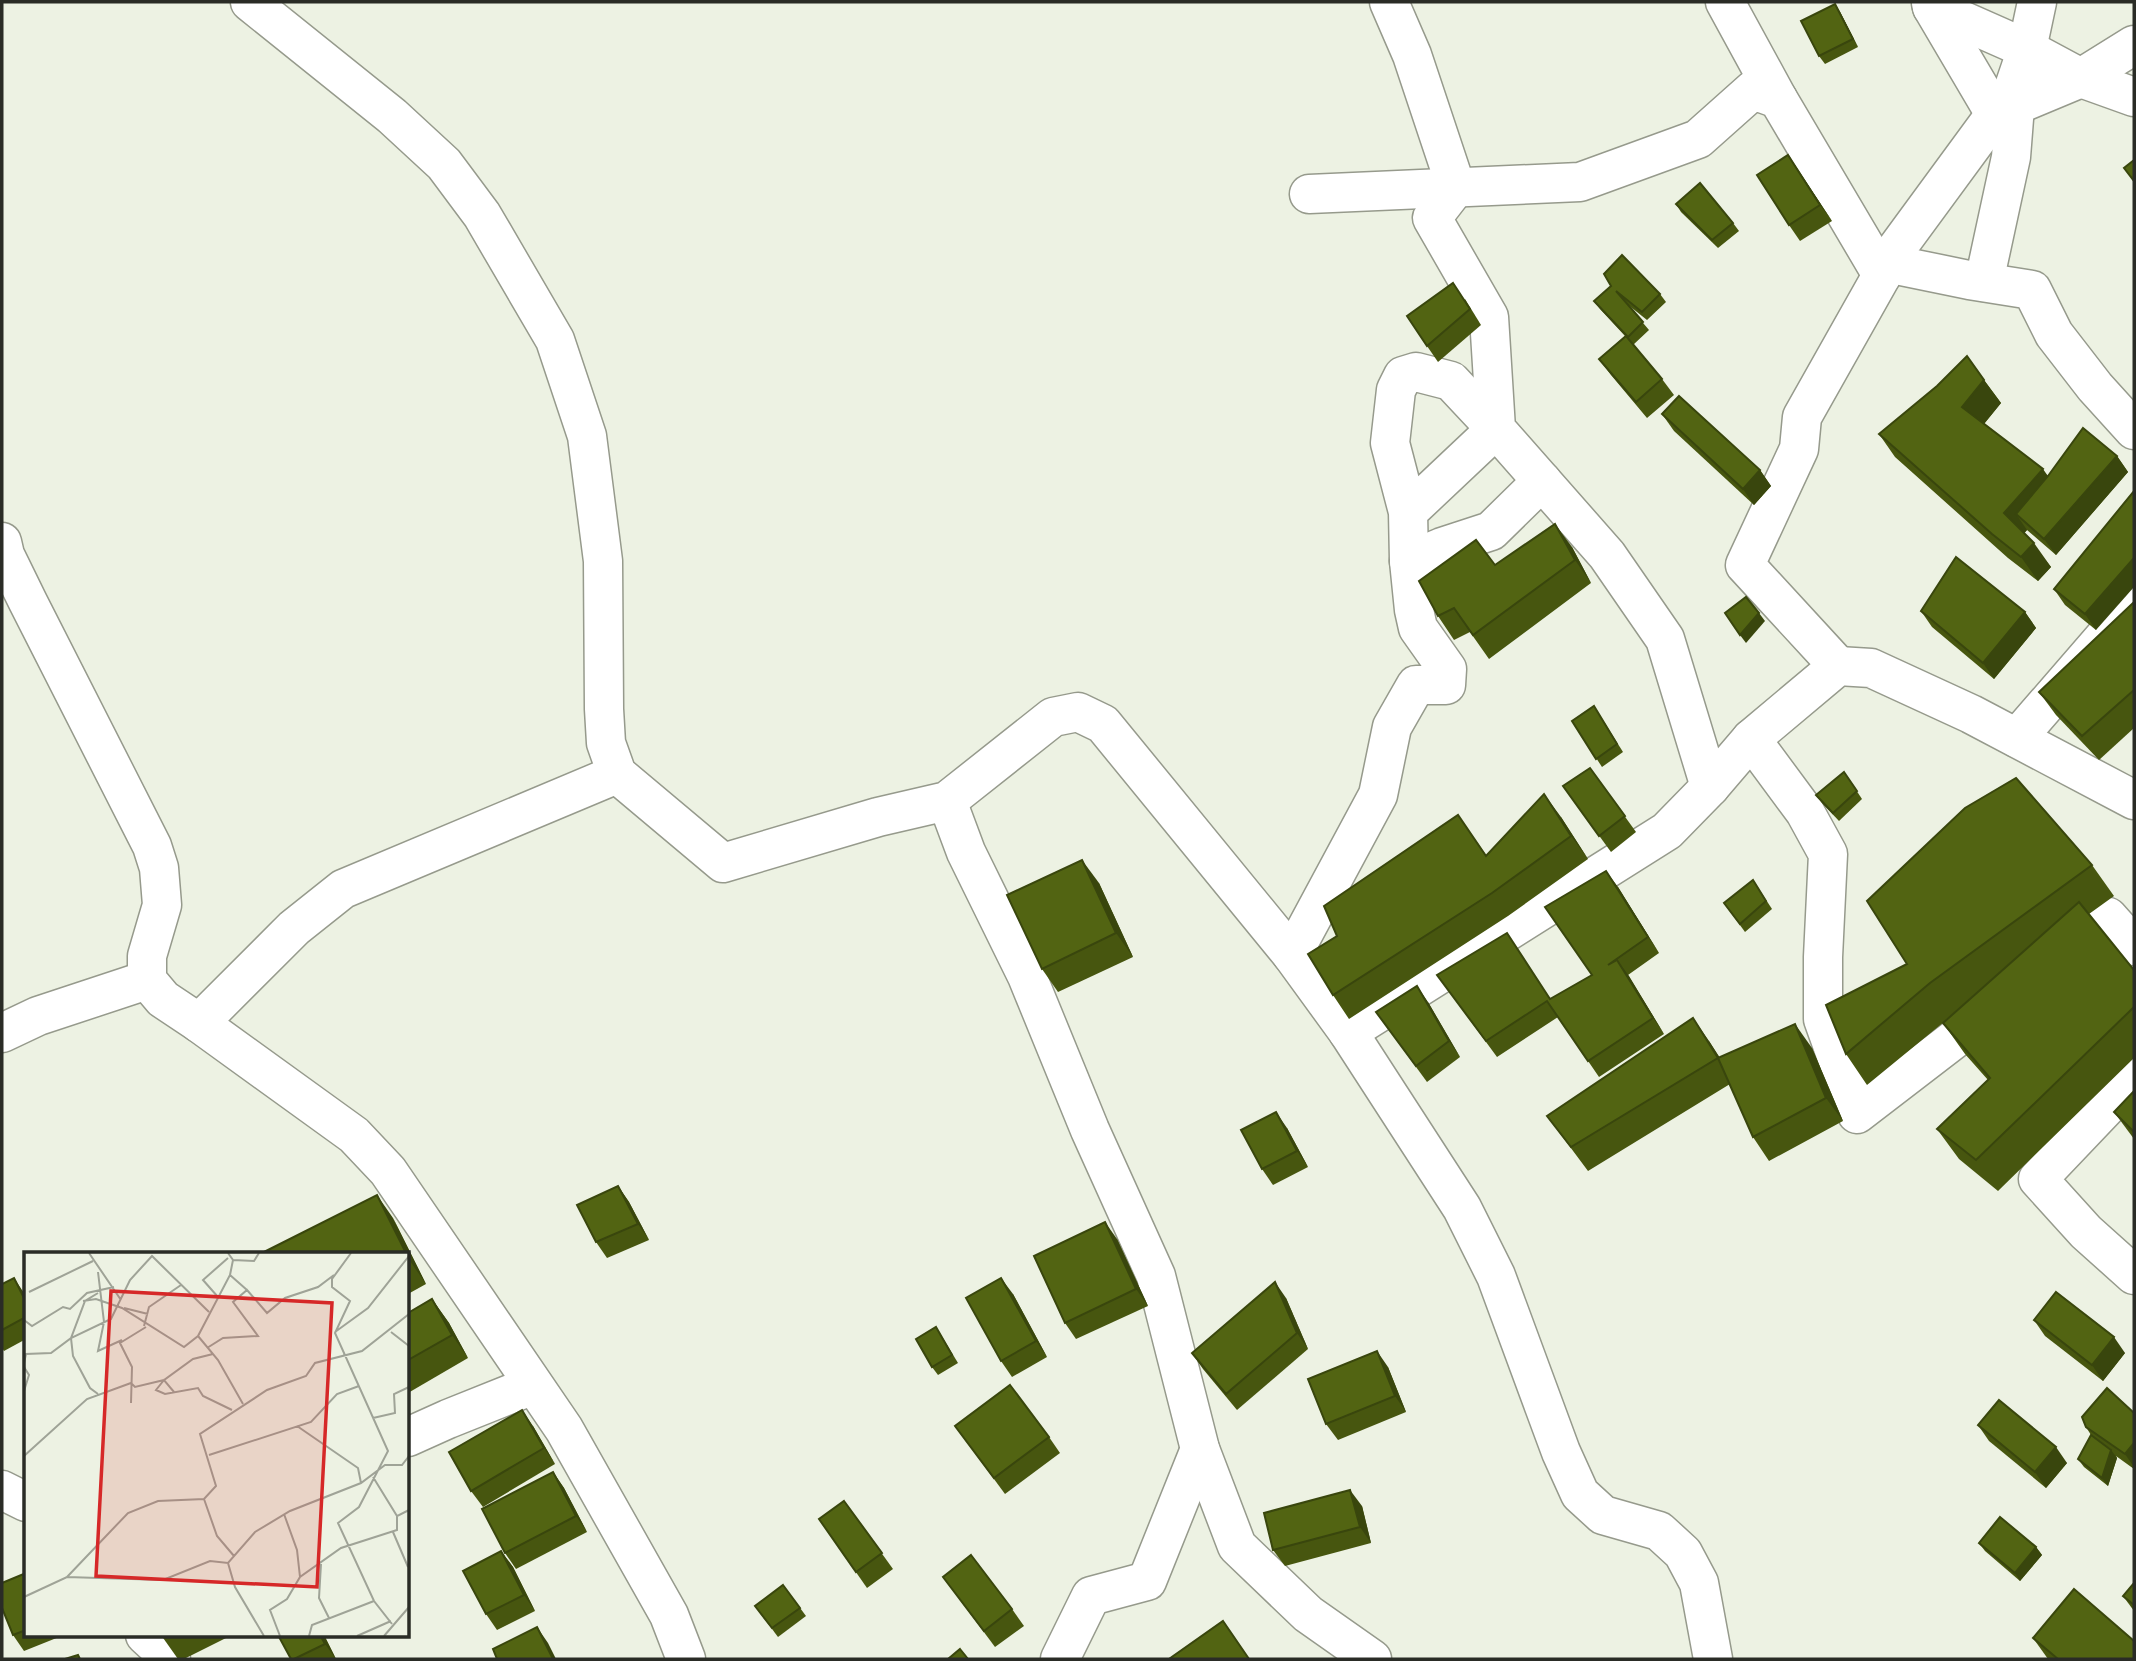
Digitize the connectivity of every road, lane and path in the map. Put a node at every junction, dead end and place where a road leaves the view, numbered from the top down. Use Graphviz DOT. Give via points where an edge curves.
graph roads {
  1 [pos="250,2"];
  2 [pos="1389,2"];
  3 [pos="1725,2"];
  4 [pos="2037,2"];
  5 [pos="1931,4"];
  6 [pos="2134,45"];
  7 [pos="2026,49"];
  8 [pos="2081,78"];
  9 [pos="2134,96"];
  10 [pos="1778,99"];
  11 [pos="2005,110"];
  12 [pos="1455,187"];
  13 [pos="1309,194"];
  14 [pos="1884,269"];
  15 [pos="1984,282"];
  16 [pos="1496,429"];
  17 [pos="2134,430"];
  18 [pos="1542,481"];
  19 [pos="1408,512"];
  20 [pos="2,542"];
  21 [pos="1409,561"];
  22 [pos="2134,603"];
  23 [pos="1838,666"];
  24 [pos="2017,738"];
  25 [pos="1751,739"];
  26 [pos="617,774"];
  27 [pos="1710,787"];
  28 [pos="2134,799"];
  29 [pos="947,801"];
  30 [pos="2134,946"];
  31 [pos="1292,955"];
  32 [pos="147,979"];
  33 [pos="199,1023"];
  34 [pos="1348,1032"];
  35 [pos="2,1033"];
  36 [pos="2134,1078"];
  37 [pos="2134,1275"];
  38 [pos="533,1385"];
  39 [pos="410,1436"];
  40 [pos="1200,1449"];
  41 [pos="2,1490"];
  42 [pos="24,1501"];
  43 [pos="146,1636"];
  44 [pos="171,1659"];
  45 [pos="686,1659"];
  46 [pos="1059,1659"];
  47 [pos="1372,1659"];
  48 [pos="1713,1659"];
  1 -- 26 [label="street" via="392,116 444,164 482,215 555,340 587,436 603,561 606,743"];
  2 -- 12 [label="street" via="1412,55"];
  3 -- 10 [label="street"];
  4 -- 7 [label="street"];
  5 -- 7 [label="street"];
  5 -- 11 [label="street"];
  6 -- 8 [label="street"];
  7 -- 8 [label="street"];
  7 -- 11 [label="street"];
  8 -- 9 [label="street"];
  8 -- 11 [label="street"];
  10 -- 12 [label="street" via="1753,90 1698,139 1580,182"];
  10 -- 14 [label="street"];
  11 -- 14 [label="street"];
  11 -- 15 [label="street" via="2011,157"];
  12 -- 13 [label="street"];
  12 -- 16 [label="street" via="1432,218 1489,317"];
  14 -- 15 [label="street"];
  14 -- 23 [label="street" via="1802,417 1799,449 1745,565"];
  15 -- 17 [label="street" via="2032,290 2054,334"];
  16 -- 18 [label="street"];
  16 -- 19 [label="street"];
  16 -- 19 [label="street" via="1451,381 1416,372 1403,376 1396,390 1390,443"];
  18 -- 21 [label="street" via="1492,531"];
  18 -- 27 [label="street" via="1606,555 1665,639"];
  19 -- 21 [label="street"];
  20 -- 32 [label="street" via="159,867 162,905 147,956"];
  21 -- 31 [label="street" via="1418,628 1447,669 1446,685 1416,685 1392,727 1378,795"];
  22 -- 24 [label="street"];
  23 -- 24 [label="street" via="1871,668"];
  23 -- 25 [label="street"];
  24 -- 28 [label="street"];
  25 -- 27 [label="street"];
  25 -- 30 [label="street" via="1805,812 1828,854 1823,1019 1857,1114 2108,917"];
  26 -- 29 [label="street" via="723,863"];
  26 -- 33 [label="street" via="343,889 294,928"];
  27 -- 34 [label="street" via="1667,831"];
  29 -- 31 [label="street" via="1053,717 1078,712 1103,724"];
  29 -- 40 [label="street" via="1156,1276"];
  31 -- 34 [label="street"];
  32 -- 33 [label="street" via="163,999"];
  32 -- 35 [label="street"];
  33 -- 38 [label="street" via="354,1135 388,1171"];
  34 -- 48 [label="street" via="1462,1208 1496,1276 1580,1494 1602,1515 1659,1531 1682,1553 1699,1583"];
  36 -- 37 [label="street" via="2038,1179 2086,1232"];
  38 -- 39 [label="street"];
  38 -- 45 [label="street" via="564,1429 644,1567"];
  40 -- 46 [label="street" via="1147,1581 1091,1596"];
  40 -- 47 [label="street" via="1237,1546 1308,1614"];
  41 -- 42 [label="street"];
  43 -- 44 [label="street"];
}
